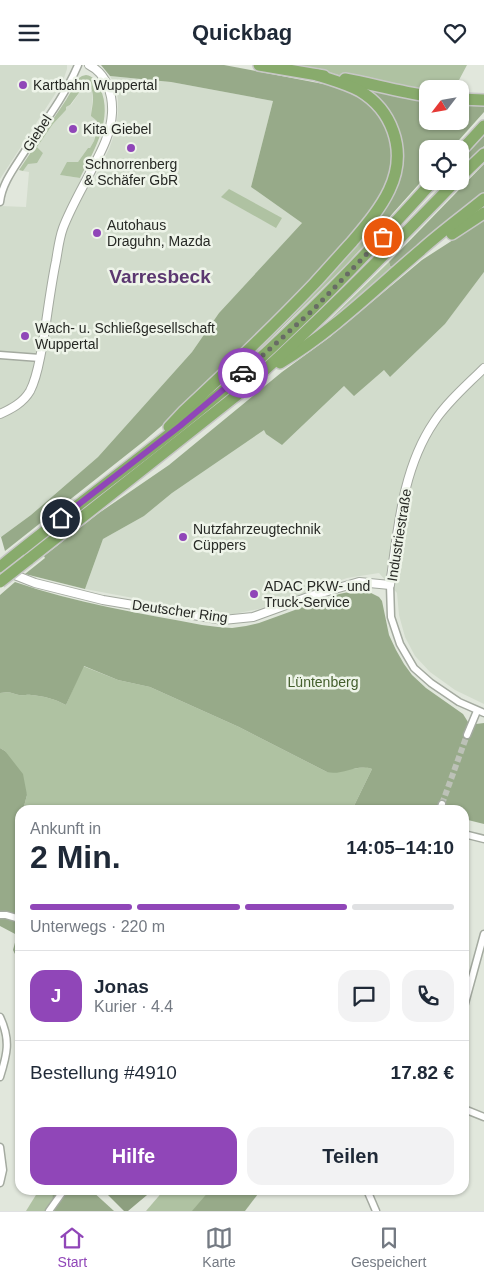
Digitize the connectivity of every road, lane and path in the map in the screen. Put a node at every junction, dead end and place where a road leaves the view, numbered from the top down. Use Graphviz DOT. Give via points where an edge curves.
graph roads {
  1 [pos="78,65"];
  2 [pos="89,65"];
  3 [pos="259,65"];
  4 [pos="318,75"];
  5 [pos="419,95"];
  6 [pos="469,99"];
  7 [pos="484,100"];
  8 [pos="484,126"];
  9 [pos="469,142"];
  10 [pos="484,153"];
  11 [pos="469,168"];
  12 [pos="426,190"];
  13 [pos="447,190"];
  14 [pos="484,199"];
  15 [pos="0,202"];
  16 [pos="484,213"];
  17 [pos="379,287"];
  18 [pos="0,355"];
  19 [pos="40,358"];
  20 [pos="484,369"];
  21 [pos="259,375"];
  22 [pos="0,414"];
  23 [pos="144,454"];
  24 [pos="0,568"];
  25 [pos="0,582"];
  26 [pos="390,585"];
  27 [pos="481,712"];
  28 [pos="467,735"];
  29 [pos="469,835"];
  30 [pos="484,839"];
  31 [pos="0,915"];
  32 [pos="15,918"];
  33 [pos="484,934"];
  34 [pos="469,989"];
  35 [pos="0,1017"];
  36 [pos="0,1077"];
  37 [pos="469,1111"];
  38 [pos="484,1117"];
  39 [pos="0,1147"];
  40 [pos="0,1183"];
  41 [pos="60,1195"];
  42 [pos="369,1195"];
  43 [pos="49,1211"];
  44 [pos="376,1211"];
  1 -- 15 [label="street, Giebel" via="59,100 7,178"];
  2 -- 19 [label="street" via="101,75 109,89 112,119 104,145 63,229"];
  3 -- 4 [label="highway"];
  4 -- 5 [label="highway"];
  4 -- 23 [label="highway" via="360,91 384,113 395,136 398,154 391,189 364,227 317,281"];
  6 -- 7 [label="highway"];
  8 -- 9 [label="highway"];
  10 -- 11 [label="highway"];
  12 -- 23 [label="highway" via="306,317 236,380"];
  13 -- 21 [label="highway" via="347,292"];
  14 -- 17 [label="highway"];
  16 -- 17 [label="highway"];
  17 -- 21 [label="highway" via="324,333"];
  18 -- 19 [label="street"];
  19 -- 22 [label="street" via="29,392"];
  20 -- 26 [label="street, Industriestraße" via="446,405 419,449 409,474"];
  21 -- 25 [label="highway, bridge"];
  23 -- 24 [label="highway"];
  24 -- 26 [label="street, Deutscher Ring" via="35,583 103,600 223,620 253,617 359,581"];
  26 -- 27 [label="street, Industriestraße" via="395,630 414,668 430,683"];
  27 -- 28 [label="street"];
  29 -- 30 [label="street"];
  31 -- 32 [label="street"];
  33 -- 34 [label="street"];
  35 -- 36 [label="street" via="7,1046"];
  37 -- 38 [label="street"];
  39 -- 40 [label="street" via="3,1170"];
  41 -- 43 [label="street"];
  42 -- 44 [label="street"];
}
